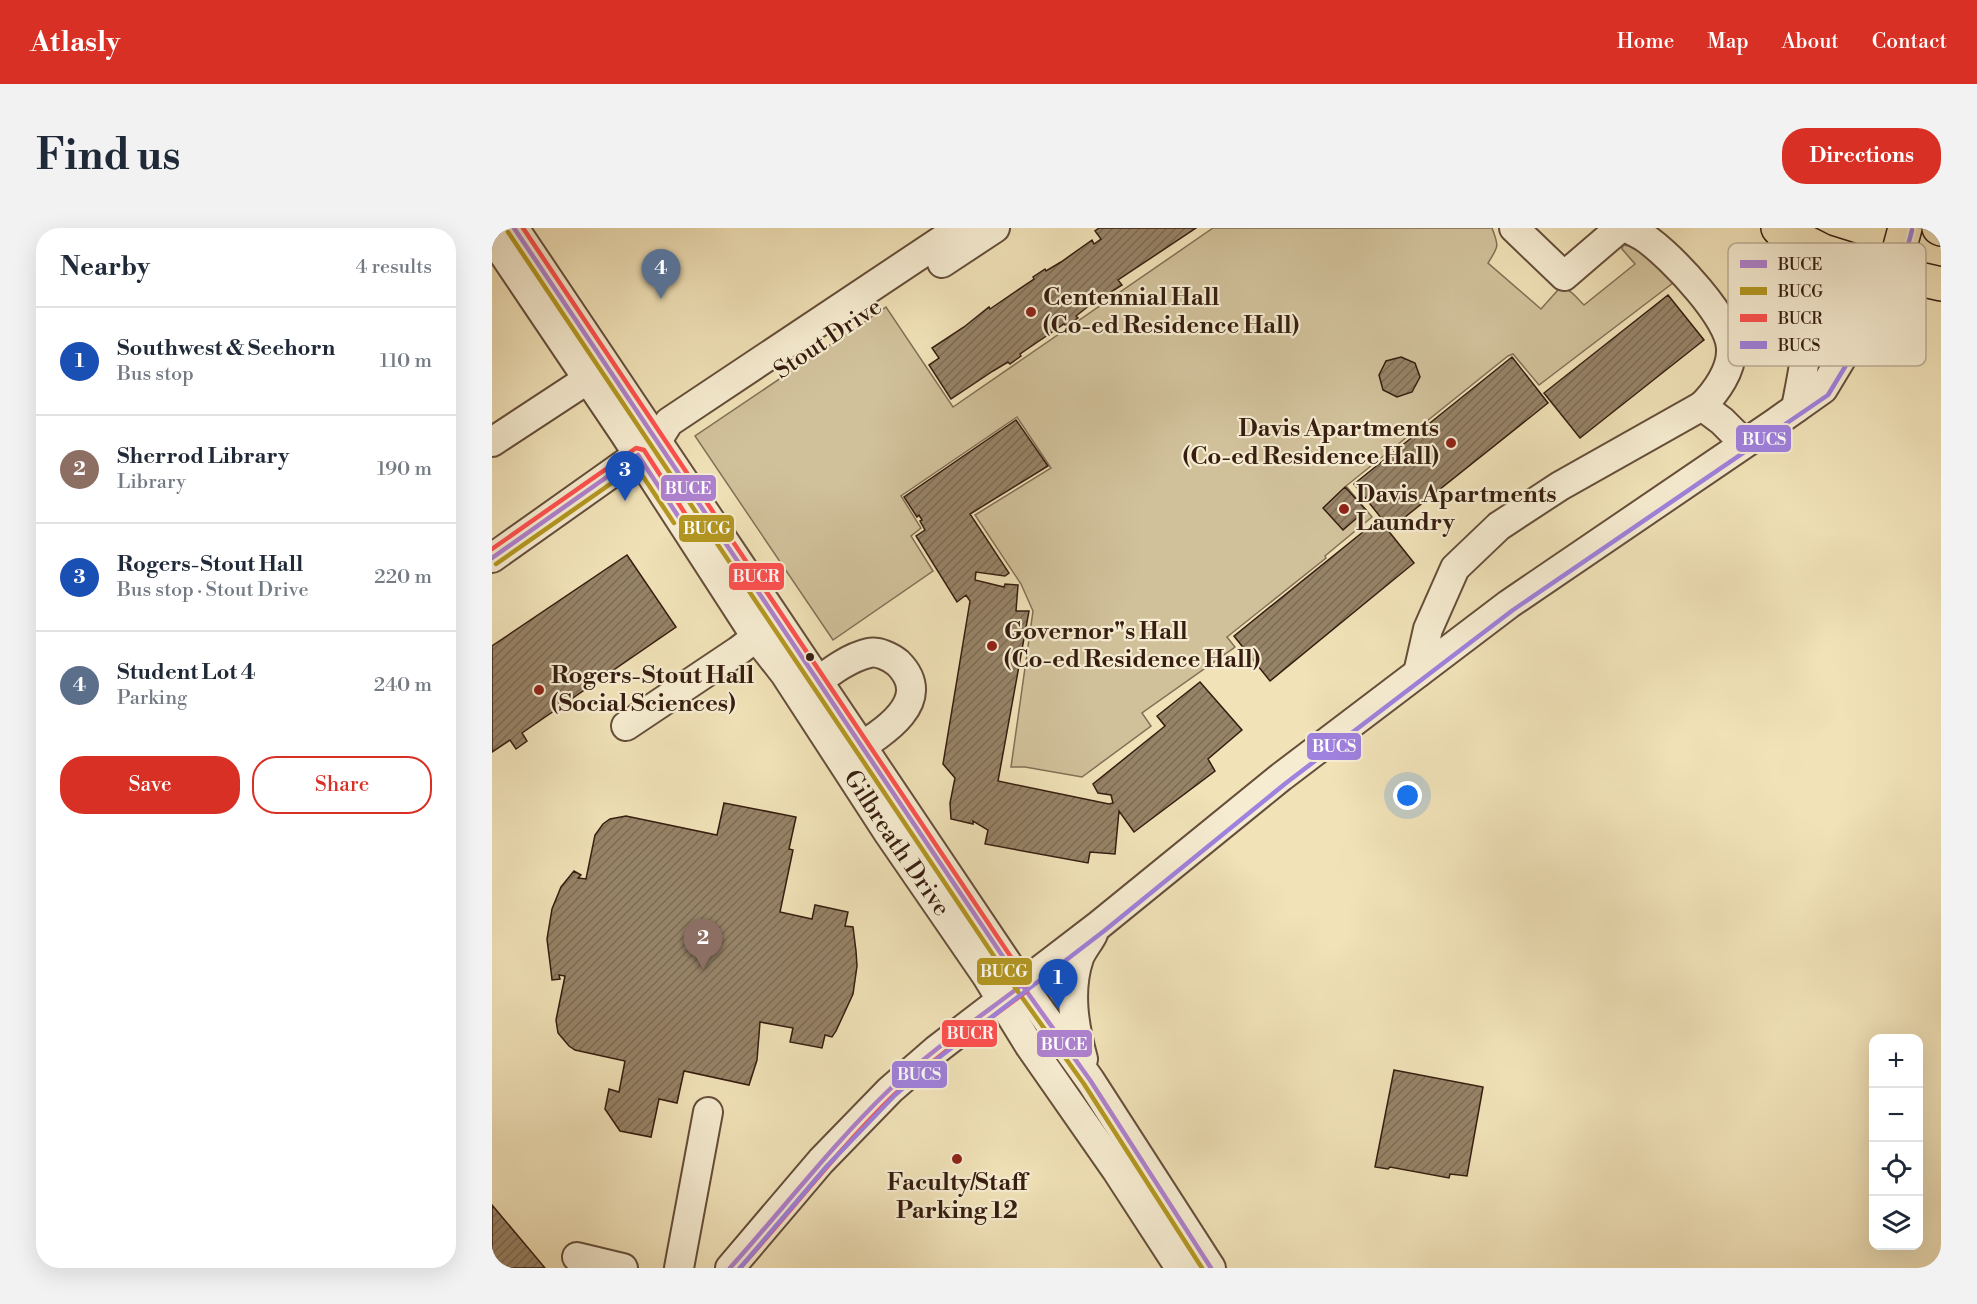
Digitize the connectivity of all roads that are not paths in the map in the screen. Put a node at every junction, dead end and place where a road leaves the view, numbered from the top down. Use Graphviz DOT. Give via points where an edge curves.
graph roads {
  1 [pos="514,228"];
  2 [pos="960,228"];
  3 [pos="995,228"];
  4 [pos="1514,228"];
  5 [pos="1620,228"];
  6 [pos="1628,228"];
  7 [pos="1777,228"];
  8 [pos="1905,228"];
  9 [pos="492,237"];
  10 [pos="1784,243"];
  11 [pos="1807,243"];
  12 [pos="1901,243"];
  13 [pos="1926,281"];
  14 [pos="1941,284"];
  15 [pos="863,304"];
  16 [pos="1728,334"];
  17 [pos="1728,365"];
  18 [pos="1803,366"];
  19 [pos="1837,366"];
  20 [pos="588,379"];
  21 [pos="1702,406"];
  22 [pos="1796,408"];
  23 [pos="492,442"];
  24 [pos="1744,443"];
  25 [pos="648,448"];
  26 [pos="492,558"];
  27 [pos="779,620"];
  28 [pos="756,637"];
  29 [pos="1418,673"];
  30 [pos="809,688"];
  31 [pos="626,726"];
  32 [pos="851,753"];
  33 [pos="1099,925"];
  34 [pos="1012,993"];
  35 [pos="1090,1080"];
  36 [pos="708,1112"];
  37 [pos="679,1268"];
  38 [pos="730,1268"];
  39 [pos="1180,1268"];
  40 [pos="1210,1268"];
  1 -- 25 [label="street, Gilbreath Drive"];
  2 -- 15 [label="street, Stout Drive"];
  3 -- 15 [label="street, Stout Drive"];
  4 -- 5 [label="street" via="1564,276"];
  6 -- 16 [label="street" via="1647,239 1679,268"];
  7 -- 10 [label="street"];
  7 -- 11 [label="highway"];
  8 -- 12 [label="highway"];
  9 -- 20 [label="street, Gilbreath Drive"];
  13 -- 14 [label="highway"];
  15 -- 25 [label="street, Stout Drive" via="679,439"];
  17 -- 21 [label="street" via="1714,394"];
  18 -- 22 [label="street"];
  19 -- 22 [label="street" via="1823,389"];
  20 -- 23 [label="street"];
  20 -- 25 [label="street, Gilbreath Drive"];
  21 -- 24 [label="street"];
  21 -- 29 [label="street" via="1560,486 1499,526 1455,568 1428,628"];
  22 -- 24 [label="street"];
  24 -- 29 [label="street" via="1509,604"];
  25 -- 26 [label="street, Stout Drive"];
  25 -- 27 [label="street, Gilbreath Drive"];
  25 -- 28 [label="street, Gilbreath Drive"];
  27 -- 28 [label="street"];
  27 -- 30 [label="street, Gilbreath Drive"];
  28 -- 30 [label="street, Gilbreath Drive" via="785,674"];
  28 -- 31 [label="street"];
  29 -- 33 [label="street" via="1281,777"];
  30 -- 32 [label="street, Gilbreath Drive"];
  30 -- 32 [label="street" via="850,661 870,653 879,652 897,662 908,676 911,693 902,716"];
  32 -- 34 [label="street, Gilbreath Drive"];
  33 -- 34 [label="street"];
  33 -- 35 [label="street" via="1079,956 1074,982 1074,1028"];
  34 -- 35 [label="street"];
  34 -- 38 [label="street" via="890,1090 821,1161"];
  34 -- 39 [label="street" via="1117,1171"];
  35 -- 40 [label="street"];
  36 -- 37 [label="street"];
}
